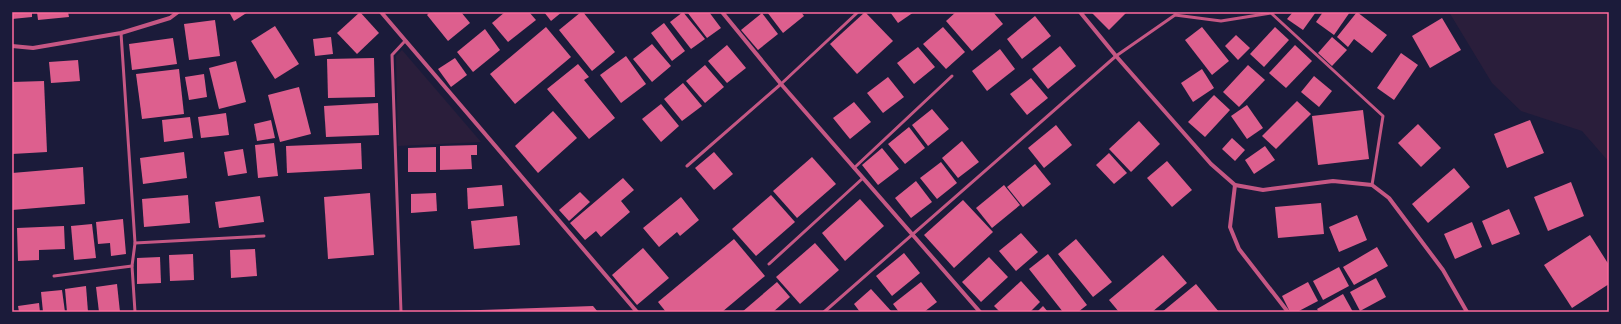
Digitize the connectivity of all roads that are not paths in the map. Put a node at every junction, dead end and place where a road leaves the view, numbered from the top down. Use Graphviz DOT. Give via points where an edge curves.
graph roads {
  1 [pos="178,12"];
  2 [pos="381,12"];
  3 [pos="722,12"];
  4 [pos="858,12"];
  5 [pos="1080,12"];
  6 [pos="1272,13"];
  7 [pos="1176,14"];
  8 [pos="121,33"];
  9 [pos="405,41"];
  10 [pos="12,46"];
  11 [pos="1116,56"];
  12 [pos="952,76"];
  13 [pos="781,84"];
  14 [pos="687,166"];
  15 [pos="854,168"];
  16 [pos="863,178"];
  17 [pos="1235,185"];
  18 [pos="1372,185"];
  19 [pos="912,235"];
  20 [pos="264,236"];
  21 [pos="135,243"];
  22 [pos="769,264"];
  23 [pos="132,266"];
  24 [pos="54,276"];
  25 [pos="134,312"];
  26 [pos="401,312"];
  27 [pos="637,312"];
  28 [pos="824,312"];
  29 [pos="980,312"];
  30 [pos="1288,312"];
  31 [pos="1467,312"];
  1 -- 8 [label="street" via="170,18"];
  2 -- 9 [label="street"];
  3 -- 13 [label="street"];
  4 -- 13 [label="lane"];
  5 -- 11 [label="street"];
  6 -- 7 [label="lane" via="1221,21"];
  6 -- 18 [label="lane" via="1383,116"];
  7 -- 11 [label="lane"];
  8 -- 10 [label="street" via="33,48"];
  8 -- 21 [label="lane"];
  9 -- 26 [label="lane" via="392,55"];
  9 -- 27 [label="street"];
  11 -- 17 [label="street" via="1211,164"];
  11 -- 19 [label="lane"];
  12 -- 15 [label="lane"];
  13 -- 14 [label="lane"];
  13 -- 15 [label="street"];
  15 -- 16 [label="street"];
  16 -- 19 [label="street"];
  16 -- 22 [label="lane"];
  17 -- 18 [label="street" via="1263,190 1333,181"];
  17 -- 30 [label="street" via="1230,227 1239,248"];
  18 -- 31 [label="street" via="1389,198 1443,270"];
  19 -- 28 [label="lane"];
  19 -- 29 [label="street"];
  20 -- 21 [label="lane"];
  21 -- 23 [label="lane"];
  23 -- 24 [label="lane"];
  23 -- 25 [label="lane"];
}
